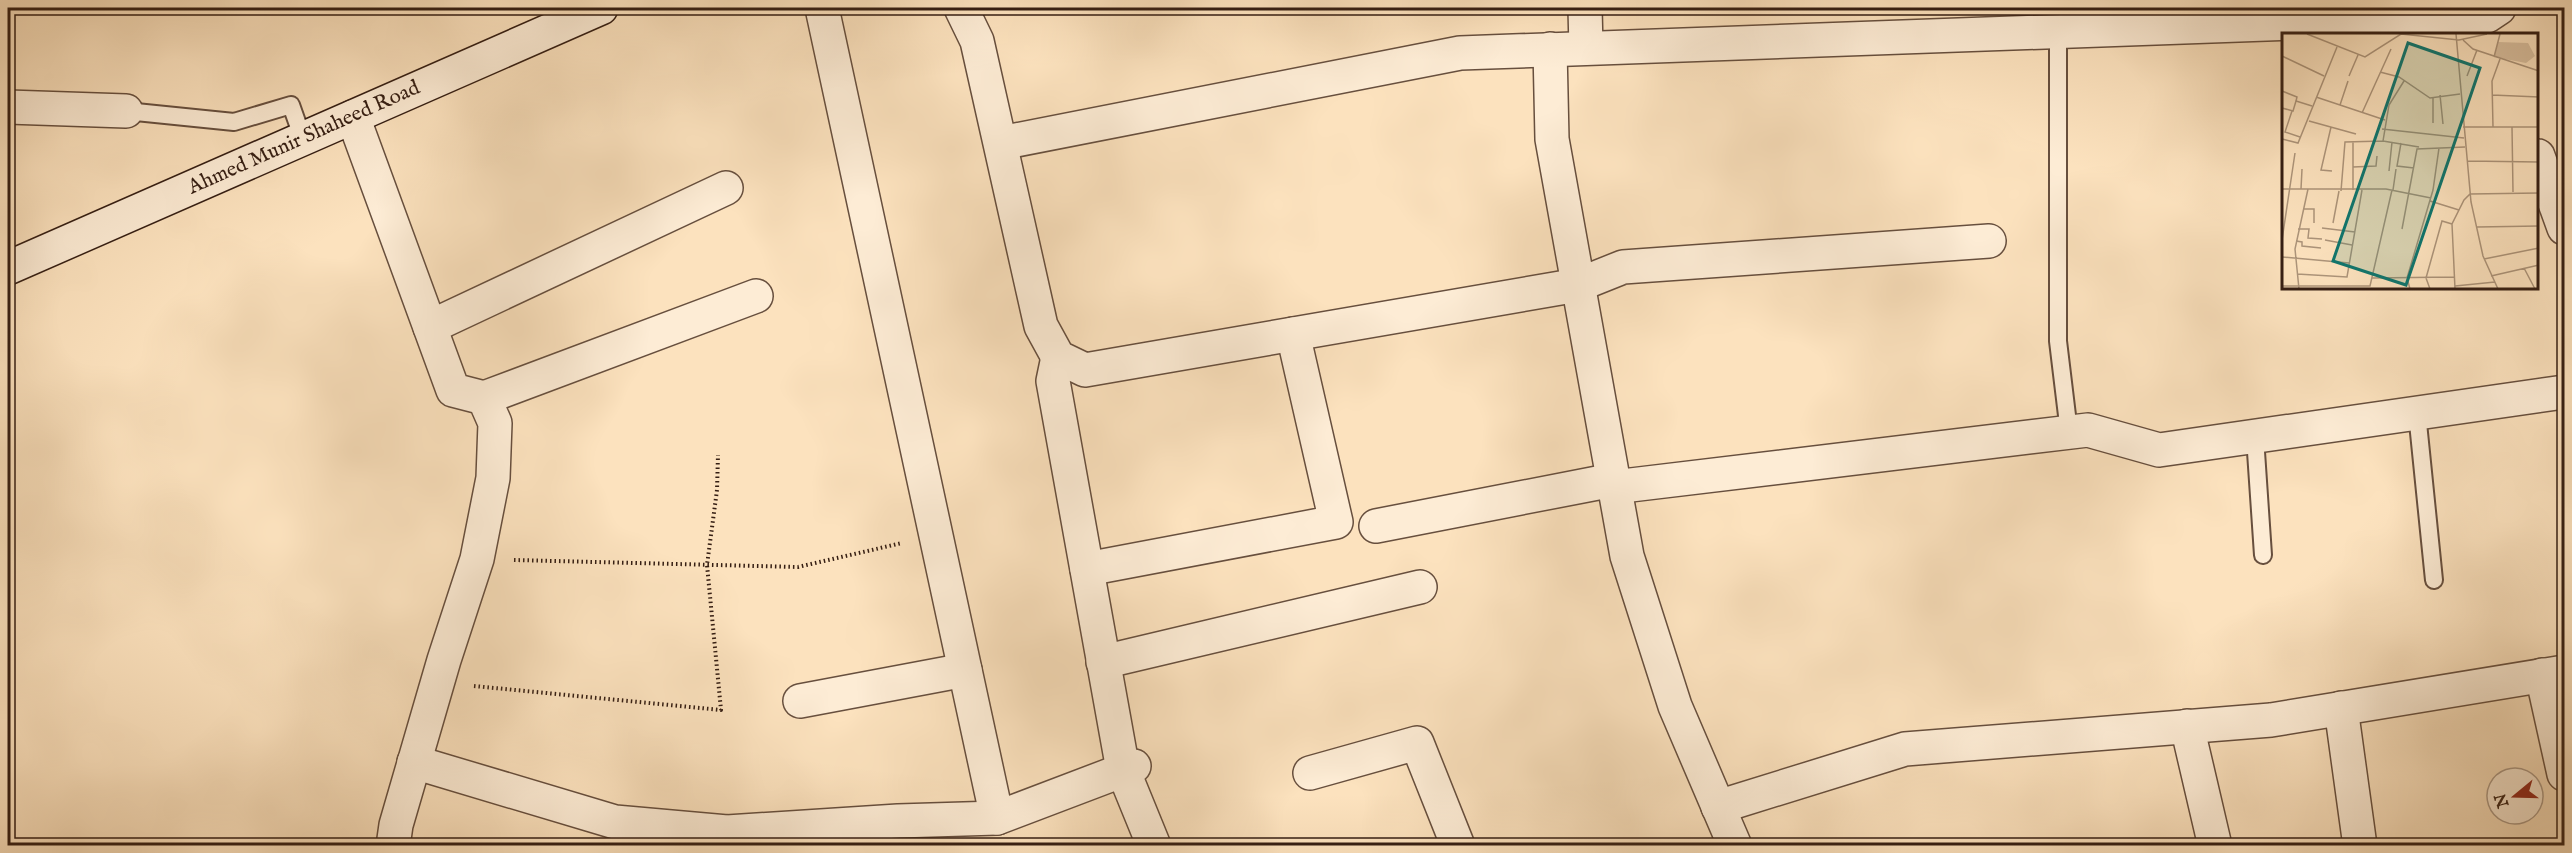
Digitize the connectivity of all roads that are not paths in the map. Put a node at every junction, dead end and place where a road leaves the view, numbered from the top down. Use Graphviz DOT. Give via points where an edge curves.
graph roads {
  1 [pos="601,8"];
  2 [pos="822,8"];
  3 [pos="961,8"];
  4 [pos="1585,8"];
  5 [pos="2491,16"];
  6 [pos="2058,31"];
  7 [pos="1586,48"];
  8 [pos="1550,49"];
  9 [pos="8,107"];
  10 [pos="126,111"];
  11 [pos="353,117"];
  12 [pos="303,139"];
  13 [pos="1001,143"];
  14 [pos="2550,171"];
  15 [pos="726,188"];
  16 [pos="2565,228"];
  17 [pos="1989,241"];
  18 [pos="8,268"];
  19 [pos="1578,285"];
  20 [pos="756,296"];
  21 [pos="430,327"];
  22 [pos="1293,334"];
  23 [pos="1058,357"];
  24 [pos="2565,392"];
  25 [pos="484,398"];
  26 [pos="2417,413"];
  27 [pos="2069,432"];
  28 [pos="2255,437"];
  29 [pos="1614,484"];
  30 [pos="1376,525"];
  31 [pos="2263,555"];
  32 [pos="1087,569"];
  33 [pos="2434,579"];
  34 [pos="1420,587"];
  35 [pos="1103,662"];
  36 [pos="965,670"];
  37 [pos="2553,674"];
  38 [pos="800,701"];
  39 [pos="2342,708"];
  40 [pos="2187,726"];
  41 [pos="414,762"];
  42 [pos="1128,768"];
  43 [pos="1310,773"];
  44 [pos="2565,774"];
  45 [pos="1718,807"];
  46 [pos="997,818"];
  47 [pos="898,833"];
  48 [pos="393,846"];
  49 [pos="1154,846"];
  50 [pos="1458,846"];
  51 [pos="1735,846"];
  52 [pos="2215,846"];
  53 [pos="2360,846"];
  1 -- 11 [label="street, Ahmed Munir Shaheed Road"];
  2 -- 36 [label="street"];
  3 -- 13 [label="street" via="977,41"];
  4 -- 7 [label="street"];
  5 -- 6 [label="street"];
  6 -- 7 [label="street"];
  6 -- 27 [label="lane" via="2058,341"];
  7 -- 8 [label="street"];
  8 -- 13 [label="street" via="1460,53"];
  8 -- 19 [label="street" via="1552,139"];
  9 -- 10 [label="street"];
  10 -- 12 [label="lane" via="234,122 291,105"];
  11 -- 12 [label="street, Ahmed Munir Shaheed Road"];
  11 -- 21 [label="street"];
  12 -- 18 [label="street, Ahmed Munir Shaheed Road"];
  13 -- 23 [label="street" via="1041,326"];
  14 -- 16 [label="street"];
  15 -- 21 [label="street"];
  17 -- 19 [label="street" via="1623,267"];
  19 -- 22 [label="street"];
  19 -- 29 [label="street"];
  20 -- 25 [label="street"];
  21 -- 25 [label="street" via="453,390"];
  22 -- 23 [label="street" via="1085,370"];
  22 -- 32 [label="street" via="1336,522"];
  23 -- 32 [label="street" via="1053,381"];
  24 -- 26 [label="street"];
  25 -- 41 [label="street" via="495,423 493,478 477,559"];
  26 -- 28 [label="street"];
  26 -- 33 [label="lane"];
  27 -- 28 [label="street" via="2088,430 2159,450"];
  27 -- 29 [label="street"];
  28 -- 31 [label="lane"];
  29 -- 30 [label="street"];
  29 -- 45 [label="street" via="1626,556 1675,706"];
  32 -- 35 [label="street"];
  34 -- 35 [label="street"];
  35 -- 42 [label="street"];
  36 -- 38 [label="street"];
  36 -- 46 [label="street"];
  37 -- 39 [label="street"];
  37 -- 44 [label="street"];
  39 -- 40 [label="street" via="2271,720"];
  39 -- 53 [label="street"];
  40 -- 45 [label="street" via="1905,749"];
  40 -- 52 [label="street"];
  41 -- 47 [label="street" via="615,822 727,832"];
  41 -- 48 [label="street"];
  42 -- 46 [label="street"];
  42 -- 49 [label="street"];
  43 -- 50 [label="street" via="1417,743"];
  45 -- 51 [label="street"];
  46 -- 47 [label="street"];
}
